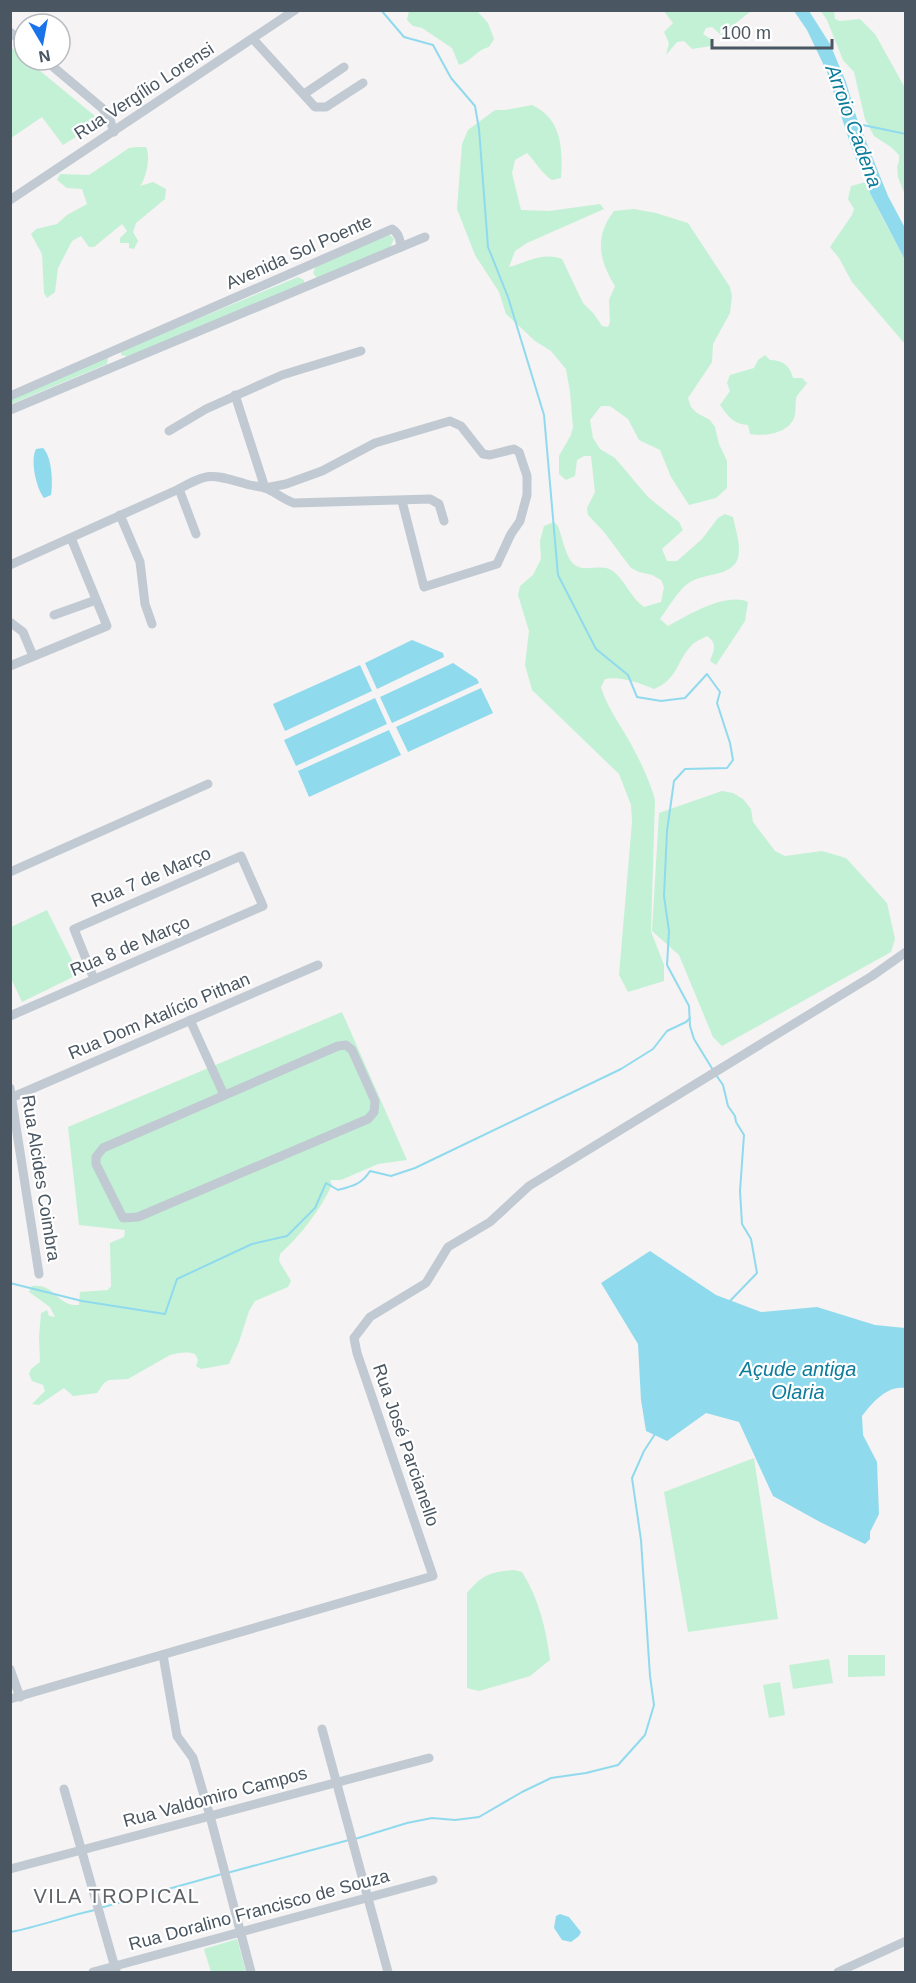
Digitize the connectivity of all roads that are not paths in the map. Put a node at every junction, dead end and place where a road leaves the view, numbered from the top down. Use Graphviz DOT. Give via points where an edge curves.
graph roads {
  1 [pos="295,10"];
  2 [pos="253,39"];
  3 [pos="344,68"];
  4 [pos="59,72"];
  5 [pos="363,83"];
  6 [pos="304,94"];
  7 [pos="114,132"];
  8 [pos="10,200"];
  9 [pos="425,237"];
  10 [pos="400,247"];
  11 [pos="301,269"];
  12 [pos="309,285"];
  13 [pos="361,351"];
  14 [pos="112,352"];
  15 [pos="116,366"];
  16 [pos="235,395"];
  17 [pos="10,396"];
  18 [pos="10,410"];
  19 [pos="169,431"];
  20 [pos="265,488"];
  21 [pos="179,489"];
  22 [pos="402,501"];
  23 [pos="120,515"];
  24 [pos="444,521"];
  25 [pos="196,534"];
  26 [pos="71,538"];
  27 [pos="10,565"];
  28 [pos="96,600"];
  29 [pos="54,615"];
  30 [pos="10,622"];
  31 [pos="152,624"];
  32 [pos="33,656"];
  33 [pos="10,666"];
  34 [pos="208,784"];
  35 [pos="10,872"];
  36 [pos="263,906"];
  37 [pos="906,952"];
  38 [pos="318,965"];
  39 [pos="94,979"];
  40 [pos="10,1016"];
  41 [pos="190,1020"];
  42 [pos="12,1093"];
  43 [pos="224,1095"];
  44 [pos="14,1134"];
  45 [pos="39,1274"];
  46 [pos="163,1655"];
  47 [pos="10,1669"];
  48 [pos="15,1698"];
  49 [pos="322,1729"];
  50 [pos="429,1758"];
  51 [pos="335,1782"];
  52 [pos="64,1789"];
  53 [pos="210,1816"];
  54 [pos="83,1850"];
  55 [pos="10,1869"];
  56 [pos="434,1880"];
  57 [pos="368,1898"];
  58 [pos="240,1932"];
  59 [pos="905,1943"];
  60 [pos="116,1970"];
  61 [pos="93,1972"];
  62 [pos="251,1972"];
  63 [pos="388,1972"];
  64 [pos="838,1972"];
  1 -- 2 [label="street, Rua Vergílio Lorensi"];
  2 -- 6 [label="street"];
  2 -- 7 [label="street, Rua Vergílio Lorensi"];
  3 -- 6 [label="street"];
  4 -- 7 [label="street" via="102,108"];
  5 -- 6 [label="street" via="321,108 315,107"];
  7 -- 8 [label="street, Rua Vergílio Lorensi"];
  9 -- 10 [label="street"];
  10 -- 11 [label="street, Avenida Sol Poente" via="392,229"];
  10 -- 12 [label="street, Avenida Sol Poente"];
  11 -- 12 [label="street"];
  11 -- 14 [label="street, Avenida Sol Poente"];
  12 -- 15 [label="street, Avenida Sol Poente"];
  13 -- 16 [label="street" via="282,375"];
  14 -- 15 [label="street"];
  14 -- 17 [label="street, Avenida Sol Poente"];
  15 -- 18 [label="street, Avenida Sol Poente"];
  16 -- 19 [label="street"];
  16 -- 20 [label="street"];
  20 -- 21 [label="street" via="217,475 199,478"];
  20 -- 22 [label="street" via="294,503"];
  20 -- 22 [label="street" via="322,471 375,443 450,421 461,426 483,454 514,449 519,452 527,476 520,521 497,564 424,587"];
  21 -- 23 [label="street"];
  21 -- 25 [label="street"];
  22 -- 24 [label="street" via="436,501"];
  23 -- 26 [label="street"];
  23 -- 31 [label="street" via="140,562 145,604"];
  26 -- 27 [label="street"];
  26 -- 28 [label="street"];
  28 -- 29 [label="street"];
  28 -- 32 [label="street" via="107,626"];
  30 -- 32 [label="street" via="23,632"];
  32 -- 33 [label="street"];
  34 -- 35 [label="street"];
  36 -- 39 [label="street, Rua 8 de Março"];
  36 -- 39 [label="street, Rua 7 de Março" via="241,856 74,928"];
  37 -- 46 [label="street, Rua José Parcianello" via="529,1186 490,1222 448,1247 426,1283 370,1317 354,1338 433,1576"];
  38 -- 41 [label="street, Rua Dom Atalício Pithan"];
  39 -- 40 [label="street, Rua 8 de Março"];
  41 -- 42 [label="street, Rua Dom Atalício Pithan"];
  41 -- 43 [label="street"];
  42 -- 44 [label="street, Rua Alcides Coimbra"];
  43 -- 43 [label="street" via="103,1148 96,1164 123,1218 138,1218 368,1119 374,1112 375,1101 352,1050 346,1045"];
  44 -- 45 [label="street, Rua Alcides Coimbra"];
  46 -- 48 [label="street, Rua José Parcianello"];
  46 -- 53 [label="street" via="177,1736 193,1758"];
  47 -- 48 [label="street"];
  49 -- 51 [label="street"];
  50 -- 51 [label="street, Rua Valdomiro Campos"];
  51 -- 53 [label="street, Rua Valdomiro Campos"];
  51 -- 57 [label="street"];
  52 -- 54 [label="street"];
  53 -- 54 [label="street, Rua Valdomiro Campos"];
  53 -- 58 [label="street"];
  54 -- 55 [label="street, Rua Valdomiro Campos"];
  54 -- 60 [label="street"];
  56 -- 57 [label="street, Rua Doralino Francisco de Souza"];
  57 -- 58 [label="street, Rua Doralino Francisco de Souza"];
  57 -- 63 [label="street"];
  58 -- 60 [label="street, Rua Doralino Francisco de Souza"];
  58 -- 62 [label="street"];
  59 -- 64 [label="street"];
  60 -- 61 [label="street, Rua Doralino Francisco de Souza"];
}
